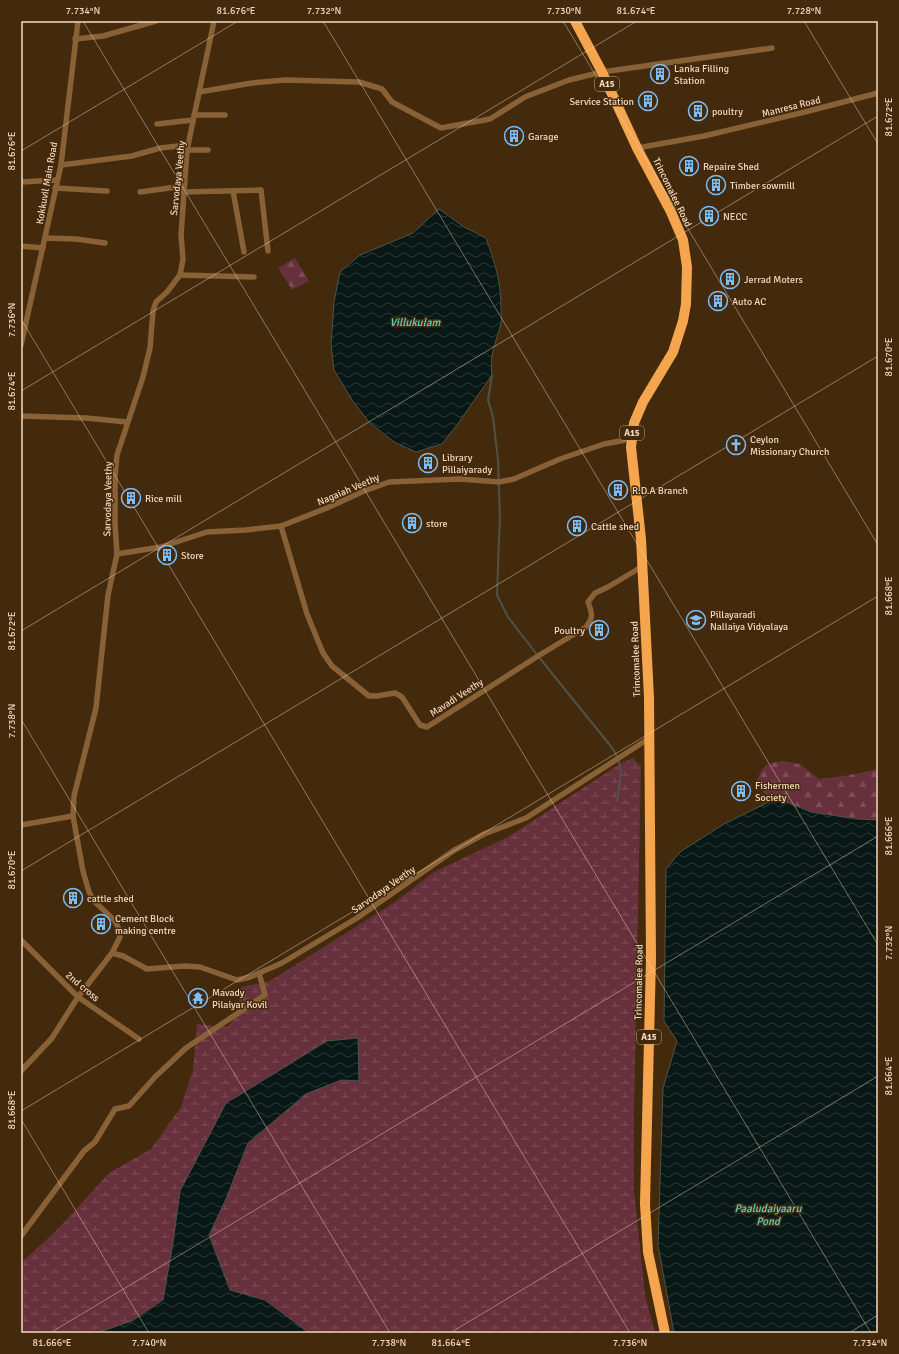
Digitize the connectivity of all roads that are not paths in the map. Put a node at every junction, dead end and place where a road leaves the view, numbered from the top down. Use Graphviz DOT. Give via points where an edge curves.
graph roads {
  1 [pos="78,21"];
  2 [pos="156,21"];
  3 [pos="214,21"];
  4 [pos="574,21"];
  5 [pos="75,39"];
  6 [pos="772,48"];
  7 [pos="602,72"];
  8 [pos="199,92"];
  9 [pos="878,93"];
  10 [pos="225,115"];
  11 [pos="194,117"];
  12 [pos="157,124"];
  13 [pos="188,147"];
  14 [pos="637,148"];
  15 [pos="208,150"];
  16 [pos="61,165"];
  17 [pos="57,180"];
  18 [pos="21,182"];
  19 [pos="55,188"];
  20 [pos="184,189"];
  21 [pos="108,191"];
  22 [pos="233,191"];
  23 [pos="140,192"];
  24 [pos="45,238"];
  25 [pos="104,243"];
  26 [pos="21,246"];
  27 [pos="43,248"];
  28 [pos="244,252"];
  29 [pos="268,252"];
  30 [pos="180,275"];
  31 [pos="254,277"];
  32 [pos="23,328"];
  33 [pos="21,346"];
  34 [pos="21,416"];
  35 [pos="127,422"];
  36 [pos="631,439"];
  37 [pos="281,526"];
  38 [pos="117,554"];
  39 [pos="643,566"];
  40 [pos="648,739"];
  41 [pos="73,816"];
  42 [pos="21,824"];
  43 [pos="21,940"];
  44 [pos="112,953"];
  45 [pos="259,973"];
  46 [pos="78,997"];
  47 [pos="139,1039"];
  48 [pos="21,1071"];
  49 [pos="21,1236"];
  50 [pos="665,1333"];
  1 -- 5 [label="street, Kokkuvil Main Road"];
  2 -- 5 [label="street" via="103,36"];
  3 -- 8 [label="street, Sarvodaya Veethy"];
  4 -- 7 [label="highway, Trincomalee Road / A15"];
  5 -- 16 [label="street, Kokkuvil Main Road"];
  6 -- 7 [label="street"];
  7 -- 8 [label="street" via="570,80 525,98 490,119 440,128 392,102 382,89 359,82 285,80"];
  7 -- 14 [label="highway, Trincomalee Road / A15"];
  8 -- 11 [label="street, Sarvodaya Veethy"];
  9 -- 14 [label="street, Manresa Road" via="704,136"];
  10 -- 11 [label="street"];
  11 -- 12 [label="street"];
  11 -- 13 [label="street, Sarvodaya Veethy"];
  13 -- 15 [label="street"];
  13 -- 16 [label="street" via="160,148 132,156"];
  13 -- 20 [label="street, Sarvodaya Veethy"];
  14 -- 36 [label="highway, Trincomalee Road / A15" via="683,240 687,267 686,304 673,352 643,402 634,423"];
  16 -- 17 [label="street, Kokkuvil Main Road"];
  17 -- 18 [label="street"];
  17 -- 19 [label="street, Kokkuvil Main Road"];
  19 -- 21 [label="street"];
  19 -- 24 [label="street, Kokkuvil Main Road"];
  20 -- 22 [label="street"];
  20 -- 23 [label="street"];
  20 -- 30 [label="street, Sarvodaya Veethy" via="181,235 183,259"];
  22 -- 28 [label="street"];
  22 -- 29 [label="street" via="261,190"];
  24 -- 25 [label="street"];
  24 -- 27 [label="street, Kokkuvil Main Road"];
  26 -- 27 [label="street"];
  27 -- 32 [label="street, Kokkuvil Main Road"];
  30 -- 31 [label="street"];
  30 -- 35 [label="street, Sarvodaya Veethy" via="156,302 143,377"];
  32 -- 33 [label="street, Kokkuvil Main Road"];
  34 -- 35 [label="street"];
  35 -- 38 [label="street, Sarvodaya Veethy" via="117,455 115,477 114,524"];
  36 -- 37 [label="street, Nagaiah Veethy" via="604,444 514,479 499,482 460,479 389,482"];
  36 -- 39 [label="highway, Trincomalee Road / A15"];
  37 -- 38 [label="street, Nagaiah Veethy" via="207,532 161,547"];
  37 -- 39 [label="street, Mavadi Veethy" via="307,614 323,653 332,666 369,696 394,693 402,697 420,725 427,726 586,627 591,621 592,613 588,602 595,593"];
  38 -- 41 [label="street, Sarvodaya Veethy" via="108,595 96,708 74,796"];
  39 -- 40 [label="highway, Trincomalee Road / A15" via="649,698"];
  40 -- 45 [label="street, Sarvodaya Veethy" via="526,818 484,834 453,851 358,918 282,963"];
  40 -- 50 [label="highway, Trincomalee Road / A15" via="651,958 645,1204 648,1252"];
  41 -- 42 [label="street"];
  41 -- 44 [label="street, Sarvodaya Veethy" via="89,892 119,929 120,937"];
  43 -- 46 [label="street, 2nd cross"];
  44 -- 45 [label="street, Sarvodaya Veethy" via="148,969 200,967 237,980"];
  44 -- 46 [label="street, Sarvodaya Veethy"];
  45 -- 49 [label="street" via="265,995 186,1048 129,1106 115,1109 95,1142 84,1151"];
  46 -- 47 [label="street, 2nd cross"];
  46 -- 48 [label="street, Sarvodaya Veethy" via="52,1038"];
}
